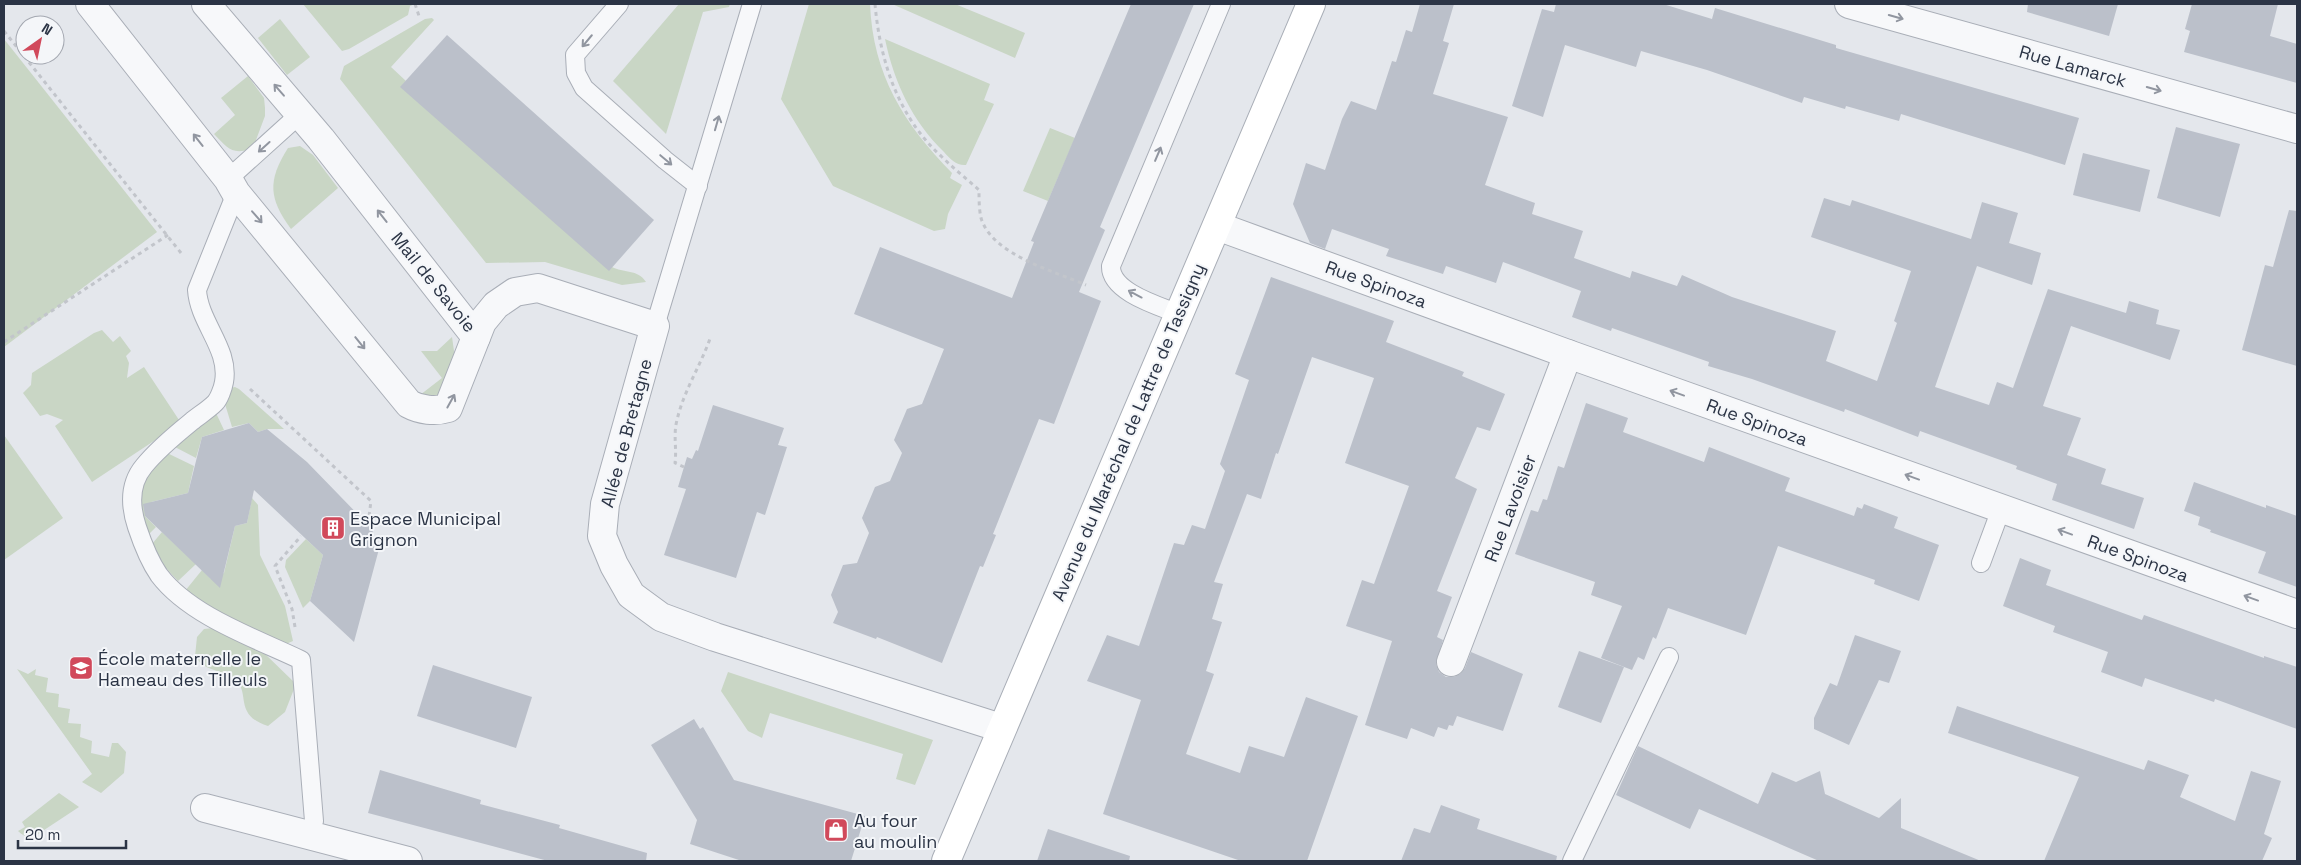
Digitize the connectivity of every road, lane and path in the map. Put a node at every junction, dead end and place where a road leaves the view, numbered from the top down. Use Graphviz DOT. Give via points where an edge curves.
graph roads {
  1 [pos="90,4"];
  2 [pos="206,4"];
  3 [pos="415,4"];
  4 [pos="619,4"];
  5 [pos="752,4"];
  6 [pos="875,4"];
  7 [pos="1222,4"];
  8 [pos="1311,4"];
  9 [pos="1849,4"];
  10 [pos="419,16"];
  11 [pos="4,31"];
  12 [pos="300,114"];
  13 [pos="2297,129"];
  14 [pos="232,186"];
  15 [pos="698,186"];
  16 [pos="1218,226"];
  17 [pos="168,235"];
  18 [pos="201,279"];
  19 [pos="1114,280"];
  20 [pos="1179,314"];
  21 [pos="655,326"];
  22 [pos="711,336"];
  23 [pos="476,337"];
  24 [pos="4,342"];
  25 [pos="1568,354"];
  26 [pos="226,366"];
  27 [pos="684,467"];
  28 [pos="2001,509"];
  29 [pos="368,524"];
  30 [pos="301,536"];
  31 [pos="1981,563"];
  32 [pos="2297,614"];
  33 [pos="1669,657"];
  34 [pos="301,660"];
  35 [pos="1451,662"];
  36 [pos="1001,728"];
  37 [pos="205,808"];
  38 [pos="308,835"];
  39 [pos="408,861"];
  40 [pos="946,861"];
  41 [pos="1572,861"];
  14 -- 1 [label="street, one-way"];
  12 -- 2 [label="street, Mail de Savoie, one-way"];
  3 -- 10 [label="path"];
  4 -- 15 [label="lane, one-way" via="575,55 576,73 584,88"];
  15 -- 5 [label="lane, Allée de Bretagne, one-way"];
  6 -- 19 [label="path" via="881,48 904,109 942,157 978,190 981,218 991,235 1013,254 1088,286"];
  19 -- 7 [label="lane, one-way" via="1111,266"];
  8 -- 16 [label="street, Avenue du Maréchal de Lattre de Tassigny"];
  9 -- 13 [label="street, Rue Lamarck, one-way"];
  11 -- 17 [label="path"];
  12 -- 14 [label="lane, one-way"];
  23 -- 12 [label="street, Mail de Savoie, one-way"];
  14 -- 18 [label="lane" via="217,245"];
  14 -- 23 [label="street, one-way" via="409,404 418,409 440,411 448,408"];
  15 -- 21 [label="lane, Allée de Bretagne"];
  16 -- 20 [label="street, Avenue du Maréchal de Lattre de Tassigny"];
  16 -- 25 [label="street, Rue Spinoza"];
  17 -- 18 [label="path"];
  17 -- 24 [label="path"];
  18 -- 26 [label="lane" via="198,301"];
  20 -- 19 [label="lane, one-way" via="1134,294"];
  20 -- 36 [label="street, Avenue du Maréchal de Lattre de Tassigny"];
  21 -- 23 [label="street, Mail de Savoie" via="538,288 515,292 496,305 488,313"];
  21 -- 36 [label="street, Allée de Bretagne" via="604,512 602,536 631,595 661,617 706,634"];
  22 -- 27 [label="path" via="684,393 675,426 675,463"];
  28 -- 25 [label="street, Rue Spinoza, one-way"];
  25 -- 35 [label="street, Rue Lavoisier"];
  26 -- 29 [label="path" via="371,501"];
  26 -- 34 [label="lane" via="224,384 216,402 143,466 134,483 131,508 140,537 159,575 194,608"];
  28 -- 31 [label="lane"];
  32 -- 28 [label="street, Rue Spinoza, one-way"];
  30 -- 34 [label="path" via="275,566 292,609"];
  33 -- 41 [label="lane"];
  34 -- 38 [label="lane" via="314,821"];
  36 -- 40 [label="street, Avenue du Maréchal de Lattre de Tassigny"];
  37 -- 38 [label="street"];
  38 -- 39 [label="street"];
}
